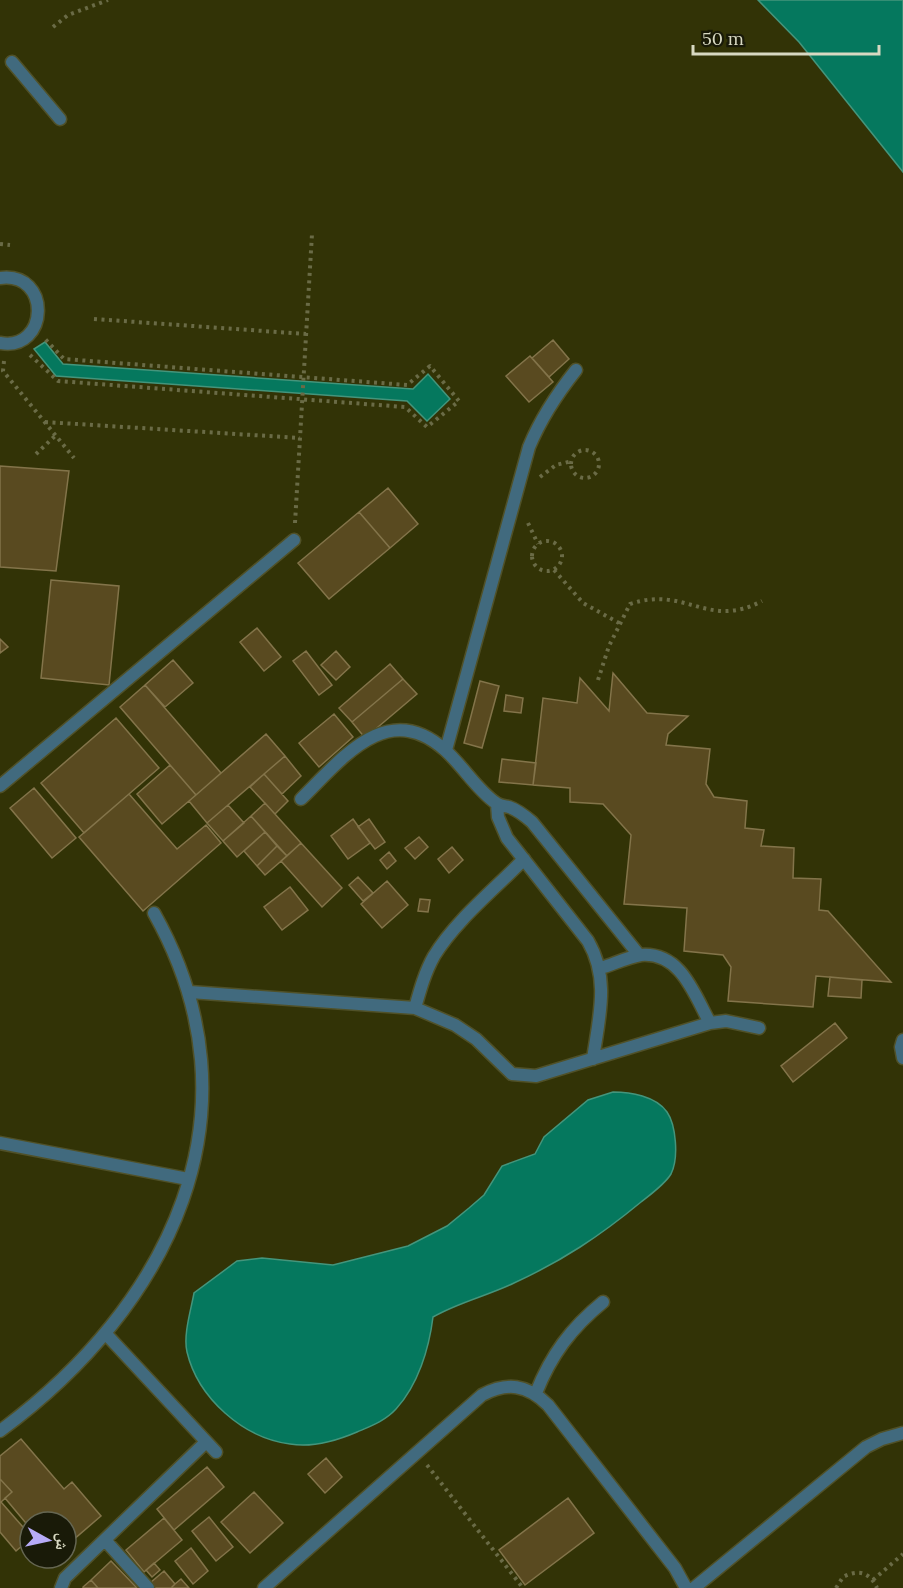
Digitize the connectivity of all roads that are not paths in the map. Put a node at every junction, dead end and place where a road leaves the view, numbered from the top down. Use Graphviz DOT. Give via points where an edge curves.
graph roads {
  1 [pos="12,62"];
  2 [pos="60,119"];
  3 [pos="0,278"];
  4 [pos="7,343"];
  5 [pos="576,370"];
  6 [pos="294,540"];
  7 [pos="446,750"];
  8 [pos="0,786"];
  9 [pos="301,799"];
  10 [pos="497,804"];
  11 [pos="524,859"];
  12 [pos="154,913"];
  13 [pos="639,955"];
  14 [pos="601,968"];
  15 [pos="190,992"];
  16 [pos="415,1008"];
  17 [pos="710,1023"];
  18 [pos="759,1028"];
  19 [pos="903,1040"];
  20 [pos="903,1058"];
  21 [pos="593,1059"];
  22 [pos="0,1143"];
  23 [pos="188,1179"];
  24 [pos="603,1302"];
  25 [pos="106,1334"];
  26 [pos="536,1393"];
  27 [pos="0,1431"];
  28 [pos="903,1433"];
  29 [pos="206,1442"];
  30 [pos="216,1452"];
  31 [pos="105,1540"];
  32 [pos="61,1588"];
  33 [pos="148,1588"];
  34 [pos="264,1588"];
  35 [pos="686,1588"];
  36 [pos="694,1588"];
  1 -- 2 [label="lane"];
  3 -- 4 [label="lane" via="18,280 35,294 38,317 34,328"];
  5 -- 7 [label="lane" via="556,394 529,447"];
  6 -- 8 [label="lane"];
  7 -- 9 [label="lane" via="430,738 410,731 389,730 370,736"];
  7 -- 10 [label="lane"];
  10 -- 11 [label="lane" via="502,828"];
  10 -- 13 [label="lane" via="510,807 532,822"];
  11 -- 14 [label="lane" via="588,941"];
  11 -- 16 [label="lane" via="435,954"];
  12 -- 15 [label="lane" via="181,965"];
  13 -- 14 [label="lane"];
  13 -- 17 [label="lane" via="657,955 674,963"];
  14 -- 21 [label="lane" via="602,996"];
  15 -- 16 [label="lane"];
  15 -- 23 [label="lane" via="198,1029 202,1095 198,1142"];
  16 -- 21 [label="lane" via="455,1025 512,1074 536,1076"];
  17 -- 18 [label="lane" via="726,1021"];
  17 -- 21 [label="lane"];
  19 -- 20 [label="lane"];
  22 -- 23 [label="lane"];
  23 -- 25 [label="lane" via="178,1213 148,1277"];
  24 -- 26 [label="lane" via="580,1320 562,1342 546,1366"];
  25 -- 27 [label="lane" via="73,1371"];
  25 -- 29 [label="lane"];
  26 -- 34 [label="lane" via="507,1386 482,1395"];
  26 -- 35 [label="lane" via="675,1568"];
  28 -- 36 [label="lane" via="866,1447"];
  29 -- 30 [label="lane"];
  29 -- 31 [label="lane"];
  31 -- 32 [label="lane" via="65,1578"];
  31 -- 33 [label="lane"];
}
